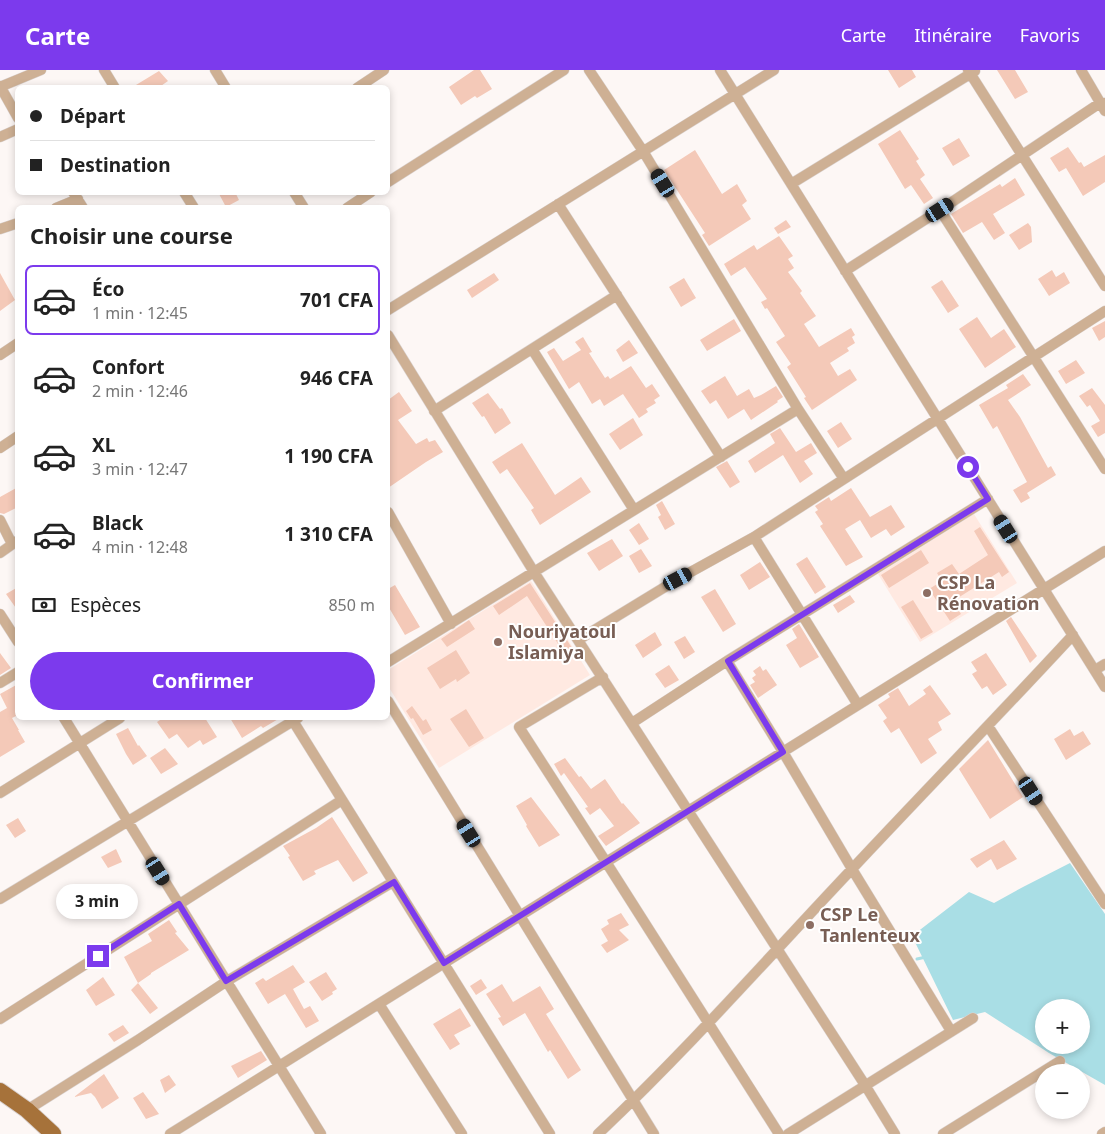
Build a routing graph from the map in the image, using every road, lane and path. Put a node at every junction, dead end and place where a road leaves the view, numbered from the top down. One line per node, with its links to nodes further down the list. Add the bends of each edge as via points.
1 (40, 70): 14 (street)
2 (104, 70): 11 (street)
3 (215, 70): 12 (street)
4 (384, 70): 13 (street)
5 (564, 70): 22 (street)
6 (589, 70): 20 (street)
7 (720, 70): 15 (street)
8 (774, 70): 15 (street)
9 (1080, 70): 16 (street)
10 (971, 71): 21 (street); 23 (street)
11 (113, 85)
12 (224, 85)
13 (362, 85)
14 (0, 87): 17 (street)
15 (735, 94): 20 (street); 23 (street)
16 (1104, 106): 21 (street)
17 (15, 113)
18 (15, 130): 19 (street)
19 (0, 138)
20 (643, 151): 26 (street); 42 (street)
21 (1022, 156): 29 (street); 33 (street)
22 (390, 181)
23 (791, 184): 32 (street)
24 (366, 195): 28 (street)
25 (78, 200): 27 (street)
26 (558, 204): 34 (street); 35 (street)
27 (64, 205)
28 (352, 205)
29 (940, 210): 32 (street); 41 (street)
30 (15, 224): 31 (street)
31 (0, 229)
32 (845, 271): 44 (street)
33 (1105, 286)
34 (617, 295): 39 (street); 47 (street)
35 (390, 309)
36 (1105, 311): 41 (street)
37 (390, 338): 43 (street)
38 (15, 345): 40 (street)
39 (532, 349): 43 (street); 51 (street)
40 (0, 354)
41 (1034, 357): 44 (street); 48 (street)
42 (798, 409): 47 (street); 49 (street)
43 (434, 410): 58 (street)
44 (938, 419): 49 (street); 50 (street)
45 (15, 438): 46 (street)
46 (0, 448)
47 (720, 457): 51 (street)
48 (1105, 469)
49 (844, 479): 54 (street)
50 (988, 499): 59 (street); 61 (street)
51 (634, 510): 58 (street)
52 (390, 516): 62 (street)
53 (0, 520): 55 (street)
54 (754, 538): 61 (street); 65 (street, via 678,579)
55 (15, 542): 57 (street)
56 (1105, 551): 59 (street)
57 (0, 553)
58 (534, 572): 62 (street); 65 (street)
59 (1044, 589): 63 (street); 75 (street)
60 (0, 614): 64 (street)
61 (802, 615): 67 (street); 75 (street)
62 (451, 624): 66 (street)
63 (1073, 635): 69 (street); 81 (street)
64 (15, 637)
65 (578, 640): 71 (street)
66 (390, 661)
67 (728, 661): 80 (street); 83 (street)
68 (1105, 664): 69 (street)
69 (1095, 670): 73 (street)
70 (15, 674): 72 (street)
71 (603, 677): 80 (street); 88 (street, via 519,727)
72 (0, 683)
73 (1105, 687)
74 (390, 704): 94 (street)
75 (858, 705): 83 (street)
76 (65, 720): 82 (street)
77 (117, 720): 82 (street)
78 (294, 720): 87 (street)
79 (297, 720): 85 (street)
80 (632, 723): 86 (street)
81 (988, 726): 89 (street); 93 (street)
82 (80, 743): 84 (street); 87 (street)
83 (783, 752): 86 (street); 89 (street)
84 (0, 793)
85 (342, 800): 90 (street); 92 (street)
86 (688, 811): 88 (street); 95 (street)
87 (128, 821): 91 (street); 92 (street)
88 (606, 862): 94 (street); 101 (street)
89 (852, 869): 95 (street); 102 (street)
90 (394, 882): 96 (street); 97 (street)
91 (0, 899)
92 (179, 904): 97 (street); 99 (street)
93 (1105, 904)
94 (520, 916): 96 (street); 107 (street)
95 (778, 949): 101 (street); 105 (street)
96 (444, 963): 98 (street); 113 (street)
97 (226, 981): 104 (street); 108 (street)
98 (379, 1004): 104 (street); 112 (street)
99 (0, 1018)
100 (973, 1018): 102 (street)
101 (709, 1023): 107 (street); 116 (street)
102 (951, 1031): 105 (street)
103 (1060, 1061): 119 (street)
104 (279, 1066): 110 (street); 111 (street)
105 (865, 1085): 117 (street); 118 (street)
106 (0, 1091): 108 (main road)
107 (634, 1101): 114 (street); 115 (street)
108 (27, 1110): 109 (main road)
109 (53, 1134)
110 (170, 1134)
111 (321, 1134)
112 (462, 1134)
113 (550, 1134)
114 (598, 1134)
115 (654, 1134)
116 (779, 1134)
117 (788, 1134)
118 (895, 1134)
119 (943, 1134)

